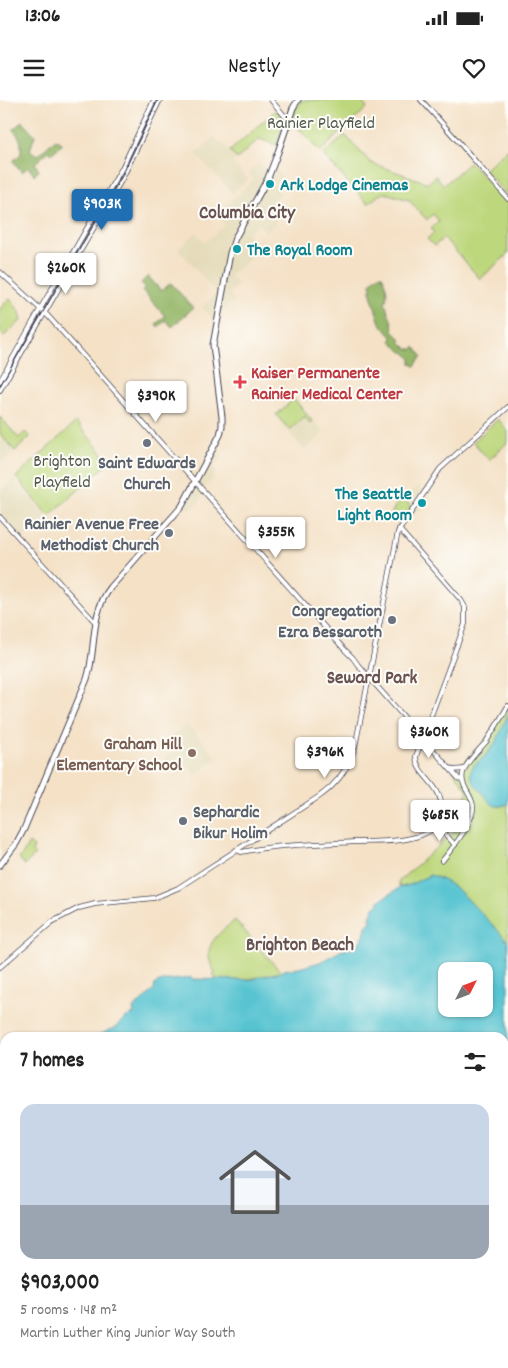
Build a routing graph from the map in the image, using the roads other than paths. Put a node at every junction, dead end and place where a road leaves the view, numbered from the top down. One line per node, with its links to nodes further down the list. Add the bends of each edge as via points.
1 (154, 100): 9 (street, via 121,171)
2 (160, 100): 10 (street, via 122,179)
3 (271, 100): 6 (street)
4 (298, 100): 6 (main road)
5 (421, 100): 7 (street)
6 (289, 121): 14 (main road, via 268,178 230,253 213,345 222,426)
7 (508, 199)
8 (0, 272): 9 (street)
9 (41, 308): 10 (street); 11 (street)
10 (45, 312): 12 (street); 14 (street)
11 (0, 381)
12 (0, 390)
13 (508, 407): 16 (street, via 442,467)
14 (195, 482): 17 (main road, via 179,510 108,591); 20 (street)
15 (0, 517): 18 (street)
16 (399, 529): 20 (street); 22 (street, via 465,607 465,624)
17 (98, 612): 18 (street); 19 (main road)
18 (87, 613): 19 (street)
19 (95, 622): 30 (main road, via 87,679 24,830)
20 (368, 677): 22 (street); 28 (street, via 354,751 339,778 320,796)
21 (508, 706): 24 (street)
22 (422, 738): 23 (street); 26 (street, via 416,761 439,796 441,812)
23 (448, 767): 24 (street); 25 (street)
24 (464, 769): 25 (street)
25 (462, 780): 27 (street, via 473,807 469,822)
26 (438, 825): 27 (street); 28 (street, via 422,835 403,840)
27 (455, 845): 29 (street)
28 (236, 850): 32 (street, via 163,895 86,905 65,914)
29 (442, 861)
30 (0, 865)
31 (0, 958): 32 (street)
32 (5, 963): 33 (street)
33 (0, 967)

